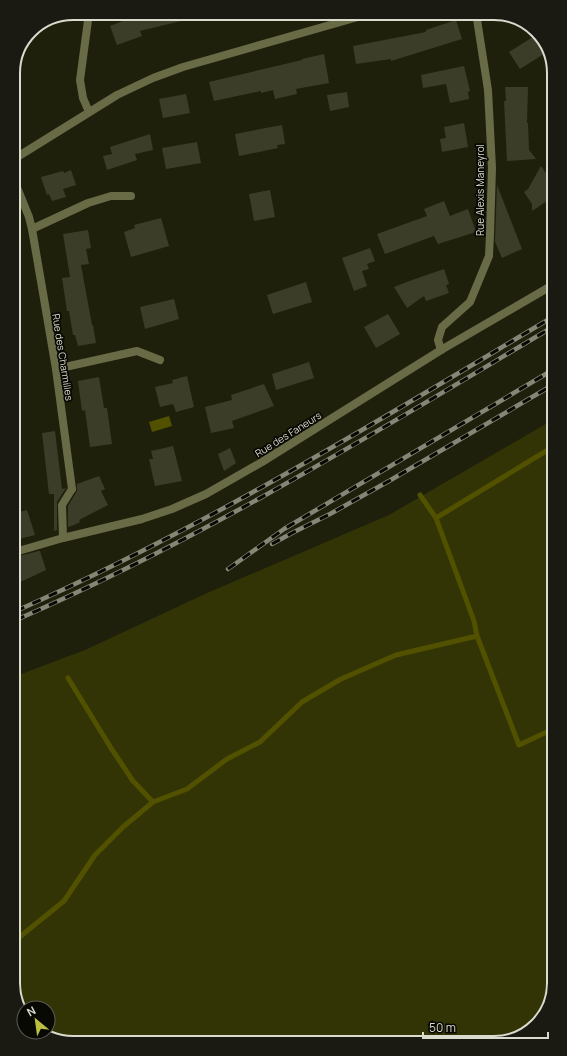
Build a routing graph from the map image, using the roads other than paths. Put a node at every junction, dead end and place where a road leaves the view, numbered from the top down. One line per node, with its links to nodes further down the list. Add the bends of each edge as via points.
1 (88, 20): 4 (street, via 80,80)
2 (348, 20): 4 (street, via 183,67 117,95)
3 (477, 20): 10 (street, Rue Alexis Maneyrol, via 488,90 491,144 489,256 470,302 442,327 438,340)
4 (89, 112): 5 (street)
5 (20, 156)
6 (20, 195): 8 (street, Rue des Charmilles)
7 (131, 196): 8 (street, via 111,196 88,203)
8 (32, 228): 12 (street, Rue des Charmilles)
9 (547, 288): 10 (street, Rue des Faneurs)
10 (442, 350): 13 (street, Rue des Faneurs, via 206,494 142,519)
11 (160, 360): 12 (street, via 137,351)
12 (56, 369): 13 (street, Rue des Charmilles, via 72,489 62,505)
13 (63, 538): 14 (street, Rue des Faneurs)
14 (20, 551)

